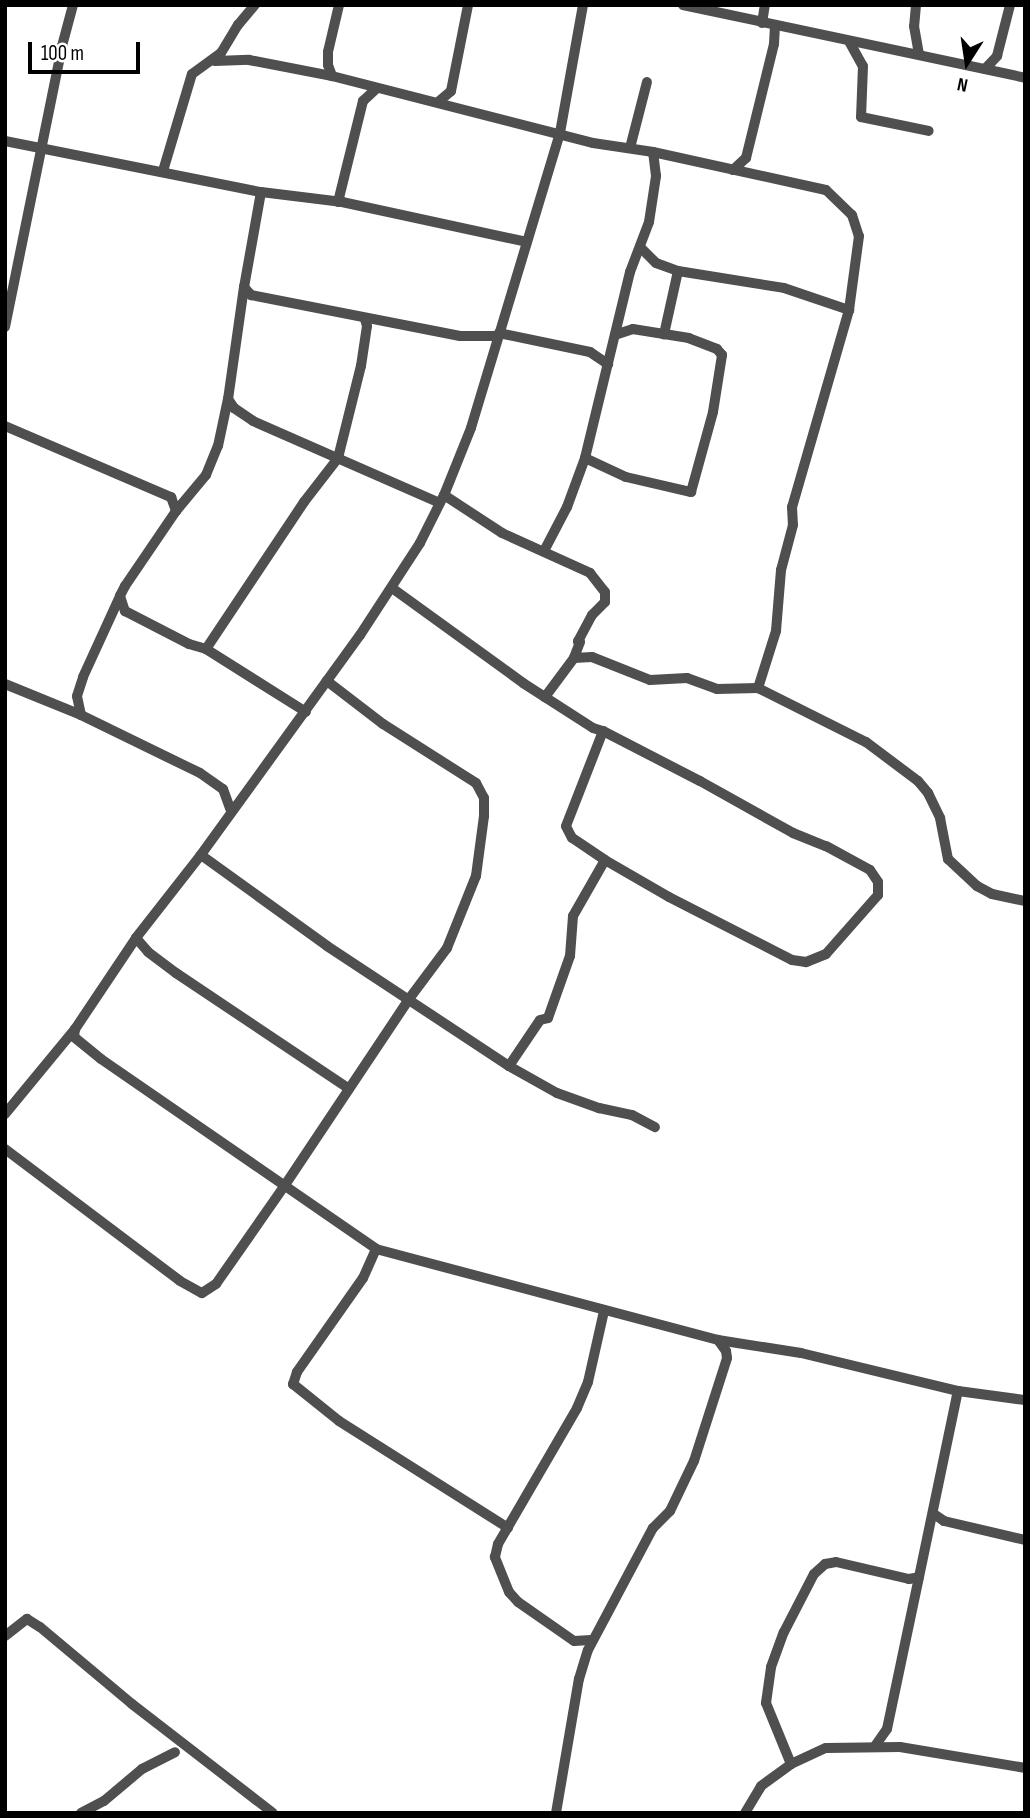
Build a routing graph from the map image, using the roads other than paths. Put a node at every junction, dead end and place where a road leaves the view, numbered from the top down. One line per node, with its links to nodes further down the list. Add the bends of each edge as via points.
1 (73, 5): 27 (street)
2 (255, 5): 14 (street)
3 (339, 5): 16 (street, via 328,52)
4 (468, 5): 20 (street)
5 (583, 5): 24 (street)
6 (683, 5): 10 (street)
7 (765, 5): 10 (street)
8 (916, 5): 13 (street)
9 (1010, 5): 15 (street, via 997,56)
10 (762, 23): 11 (street)
11 (775, 27): 12 (street); 29 (street, via 746,158)
12 (850, 43): 13 (street); 23 (street, via 863,66 861,117)
13 (919, 55): 15 (street)
14 (215, 61): 16 (street, via 249,60); 30 (street, via 192,74)
15 (985, 69): 17 (street)
16 (332, 76): 19 (street)
17 (1025, 78)
18 (647, 82): 26 (street)
19 (376, 89): 21 (street); 32 (street, via 363,101)
20 (451, 91): 21 (street); 22 (street)
21 (438, 102): 22 (street)
22 (460, 108): 24 (street)
23 (929, 131)
24 (561, 133): 26 (street); 33 (street)
25 (5, 141): 27 (street)
26 (630, 148): 28 (street)
27 (41, 149): 30 (street); 40 (street)
28 (653, 152): 29 (street); 34 (street, via 656,176)
29 (733, 170): 37 (street, via 826,190 852,215 859,236)
30 (163, 171): 31 (street)
31 (261, 192): 32 (street); 36 (street)
32 (338, 202): 33 (street)
33 (527, 242): 43 (street)
34 (641, 248): 35 (street, via 656,263); 38 (street)
35 (678, 271): 37 (street, via 784,288); 42 (street)
36 (244, 287): 39 (street, via 263,299); 48 (street)
37 (849, 310): 63 (street, via 793,507 776,631)
38 (620, 316): 41 (street); 44 (street)
39 (369, 322): 43 (street, via 469,338); 50 (street)
40 (5, 327)
41 (633, 329): 42 (street); 44 (street)
42 (664, 334): 51 (street, via 689,338 718,349 722,355 694,489 685,492 626,477)
43 (498, 335): 46 (street); 54 (street, via 471,428)
44 (615, 335): 45 (street)
45 (612, 349): 46 (street); 47 (street)
46 (598, 354): 47 (street)
47 (608, 364): 51 (street)
48 (228, 399): 50 (street, via 239,414); 53 (street, via 218,446 206,475)
49 (5, 426): 52 (street)
50 (338, 458): 54 (street); 59 (street)
51 (585, 458): 56 (street, via 567,508)
52 (171, 497): 53 (street); 55 (street)
53 (189, 498): 55 (street)
54 (442, 499): 56 (street); 57 (street)
55 (176, 512): 58 (street, via 137,565 121,596)
56 (544, 551): 60 (street, via 590,573 605,592)
57 (391, 588): 61 (street); 65 (street)
58 (119, 612): 59 (street); 64 (street)
59 (205, 649): 67 (street)
60 (573, 658): 63 (street, via 592,657 650,680 687,678 717,689); 65 (street)
61 (327, 681): 67 (street); 77 (street, via 383,724 476,783 484,798 481,858 474,882 446,948)
62 (5, 684): 66 (street)
63 (758, 688): 75 (street, via 866,741 918,781 940,818 948,859 992,894)
64 (77, 696): 66 (street); 68 (street)
65 (545, 697): 69 (street)
66 (63, 707): 68 (street)
67 (306, 712): 71 (street)
68 (81, 715): 70 (street, via 201,773)
69 (603, 731): 74 (street, via 566,826 572,838); 74 (street, via 870,870 880,887 870,908 850,930 826,954 806,962 783,957)
70 (223, 789): 71 (street); 72 (street)
71 (246, 791): 72 (street)
72 (231, 811): 73 (street)
73 (201, 855): 76 (street); 77 (street)
74 (605, 860): 79 (street, via 573,916 570,956 548,1018 540,1020)
75 (1025, 901)
76 (136, 938): 78 (street); 80 (street, via 176,973)
77 (409, 999): 79 (street); 80 (street)
78 (75, 1029): 81 (street); 84 (street, via 74,1037 101,1059)
79 (509, 1066): 82 (street, via 557,1093 632,1115)
80 (349, 1088): 84 (street)
81 (5, 1114)
82 (655, 1127)
83 (5, 1149): 84 (street, via 202,1293 216,1284)
84 (285, 1185): 85 (street)
85 (376, 1249): 86 (street); 91 (street, via 363,1278 293,1384 339,1421)
86 (604, 1311): 87 (street); 91 (street, via 588,1382 577,1408)
87 (718, 1340): 88 (street, via 801,1353); 95 (street, via 727,1358 694,1461 670,1511 653,1528)
88 (958, 1391): 89 (street); 90 (street)
89 (1025, 1400)
90 (934, 1514): 92 (street, via 944,1521); 93 (street)
91 (508, 1528): 95 (street, via 495,1557 509,1592 574,1641)
92 (1025, 1540)
93 (919, 1577): 96 (street, via 887,1729); 98 (street, via 909,1579 836,1562 825,1564 814,1574 776,1648 766,1703)
94 (5, 1636): 101 (street, via 27,1619 40,1627)
95 (591, 1640): 102 (street, via 579,1679)
96 (875, 1746): 98 (street, via 826,1748); 99 (street)
97 (176, 1752): 100 (street, via 142,1769 104,1801)
98 (791, 1764): 103 (street, via 761,1786)
99 (1025, 1768)
100 (81, 1813)
101 (273, 1813)
102 (556, 1813)
103 (745, 1813)

